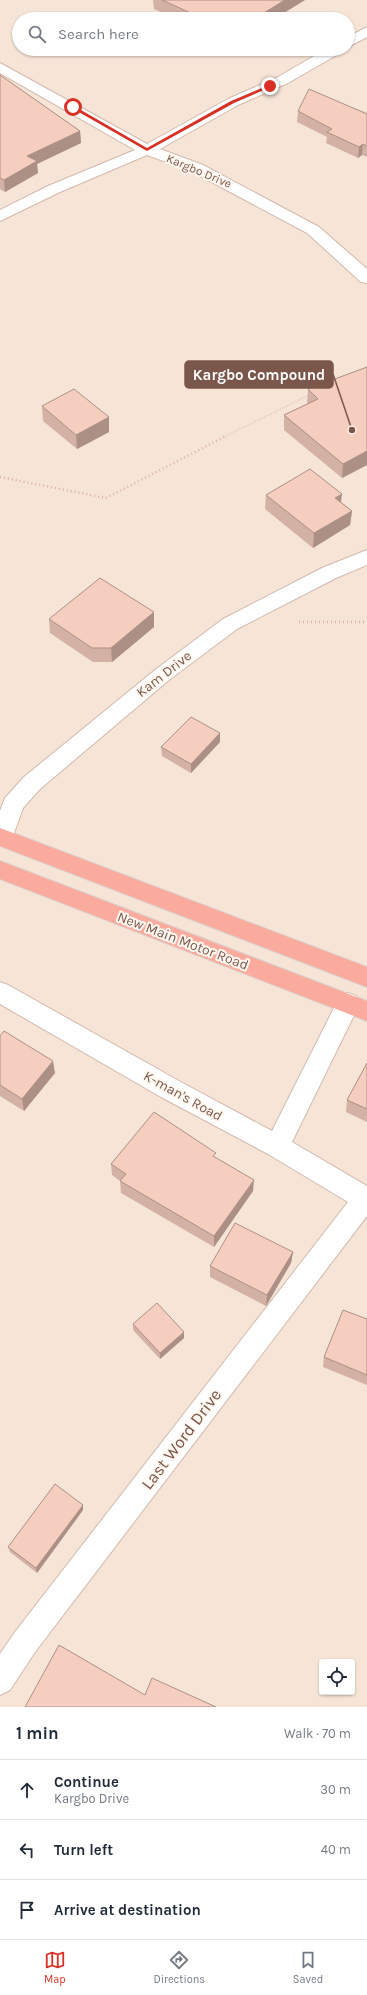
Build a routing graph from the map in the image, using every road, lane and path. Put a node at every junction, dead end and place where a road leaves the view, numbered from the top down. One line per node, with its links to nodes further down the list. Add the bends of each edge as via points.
1 (367, 31): 2 (street)
2 (355, 39)
3 (325, 56): 7 (street, via 283,80 232,102)
4 (0, 67): 7 (street, Kargbo Drive)
5 (350, 107): 6 (path)
6 (367, 113)
7 (147, 150): 8 (street, via 54,189); 9 (street, Kargbo Drive, via 197,168 313,230)
8 (0, 216)
9 (367, 278)
10 (315, 393): 11 (path, via 183,457 106,498)
11 (0, 477)
12 (367, 556): 13 (street, Kam Drive, via 230,624 162,674 32,782 13,804)
13 (1, 838): 15 (highway)
14 (0, 870): 17 (highway, New Main Motor Road)
15 (367, 977)
16 (0, 992): 18 (street, K-man's Road, via 170,1089)
17 (357, 1007): 18 (street)
18 (277, 1146): 19 (street, K-man's Road)
19 (366, 1199): 20 (street, Last Word Drive, via 25,1642)
20 (0, 1680)

